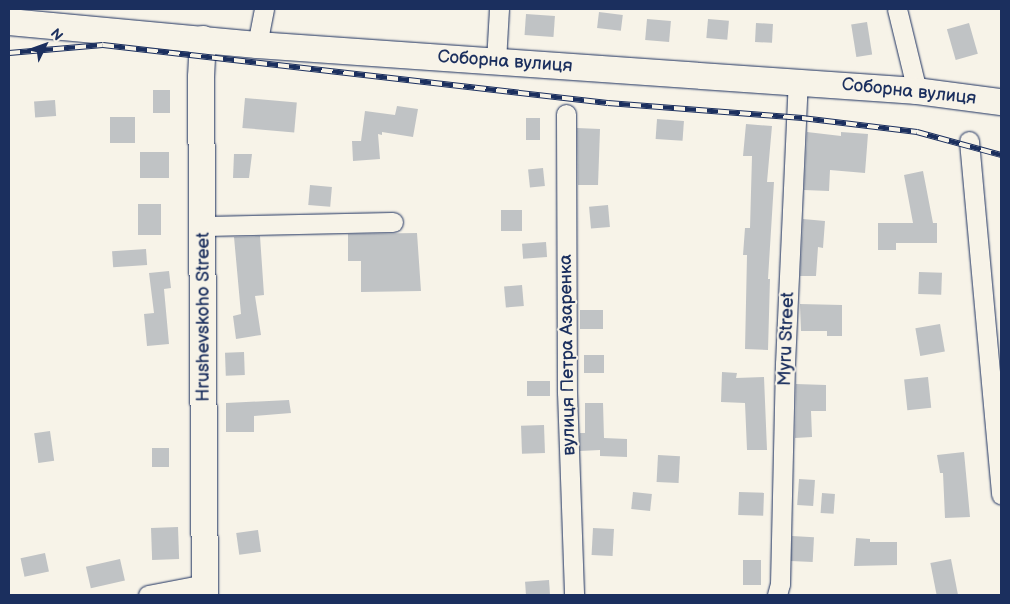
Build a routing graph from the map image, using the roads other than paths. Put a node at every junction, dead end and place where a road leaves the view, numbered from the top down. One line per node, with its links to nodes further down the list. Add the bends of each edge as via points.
1 (264, 9): 6 (street)
2 (499, 9): 7 (street)
3 (896, 9): 9 (street)
4 (9, 22): 5 (street, Соборна вулиця)
5 (203, 39): 6 (street, Соборна вулиця); 14 (street, Hrushevskoho Street)
6 (257, 45): 7 (street, Соборна вулиця)
7 (496, 61): 8 (street, Соборна вулиця)
8 (798, 82): 9 (street, Соборна вулиця); 19 (street, Myru Street, via 785,364 780,584)
9 (917, 91): 10 (street, Соборна вулиця)
10 (1001, 102)
11 (566, 114): 18 (street, вулиця Петра Азаренка, via 567,392)
12 (969, 141): 15 (street)
13 (393, 222): 14 (street)
14 (204, 226): 16 (street, Hrushevskoho Street)
15 (1001, 495)
16 (205, 590): 17 (street)
17 (148, 595)
18 (574, 595)
19 (777, 595)

